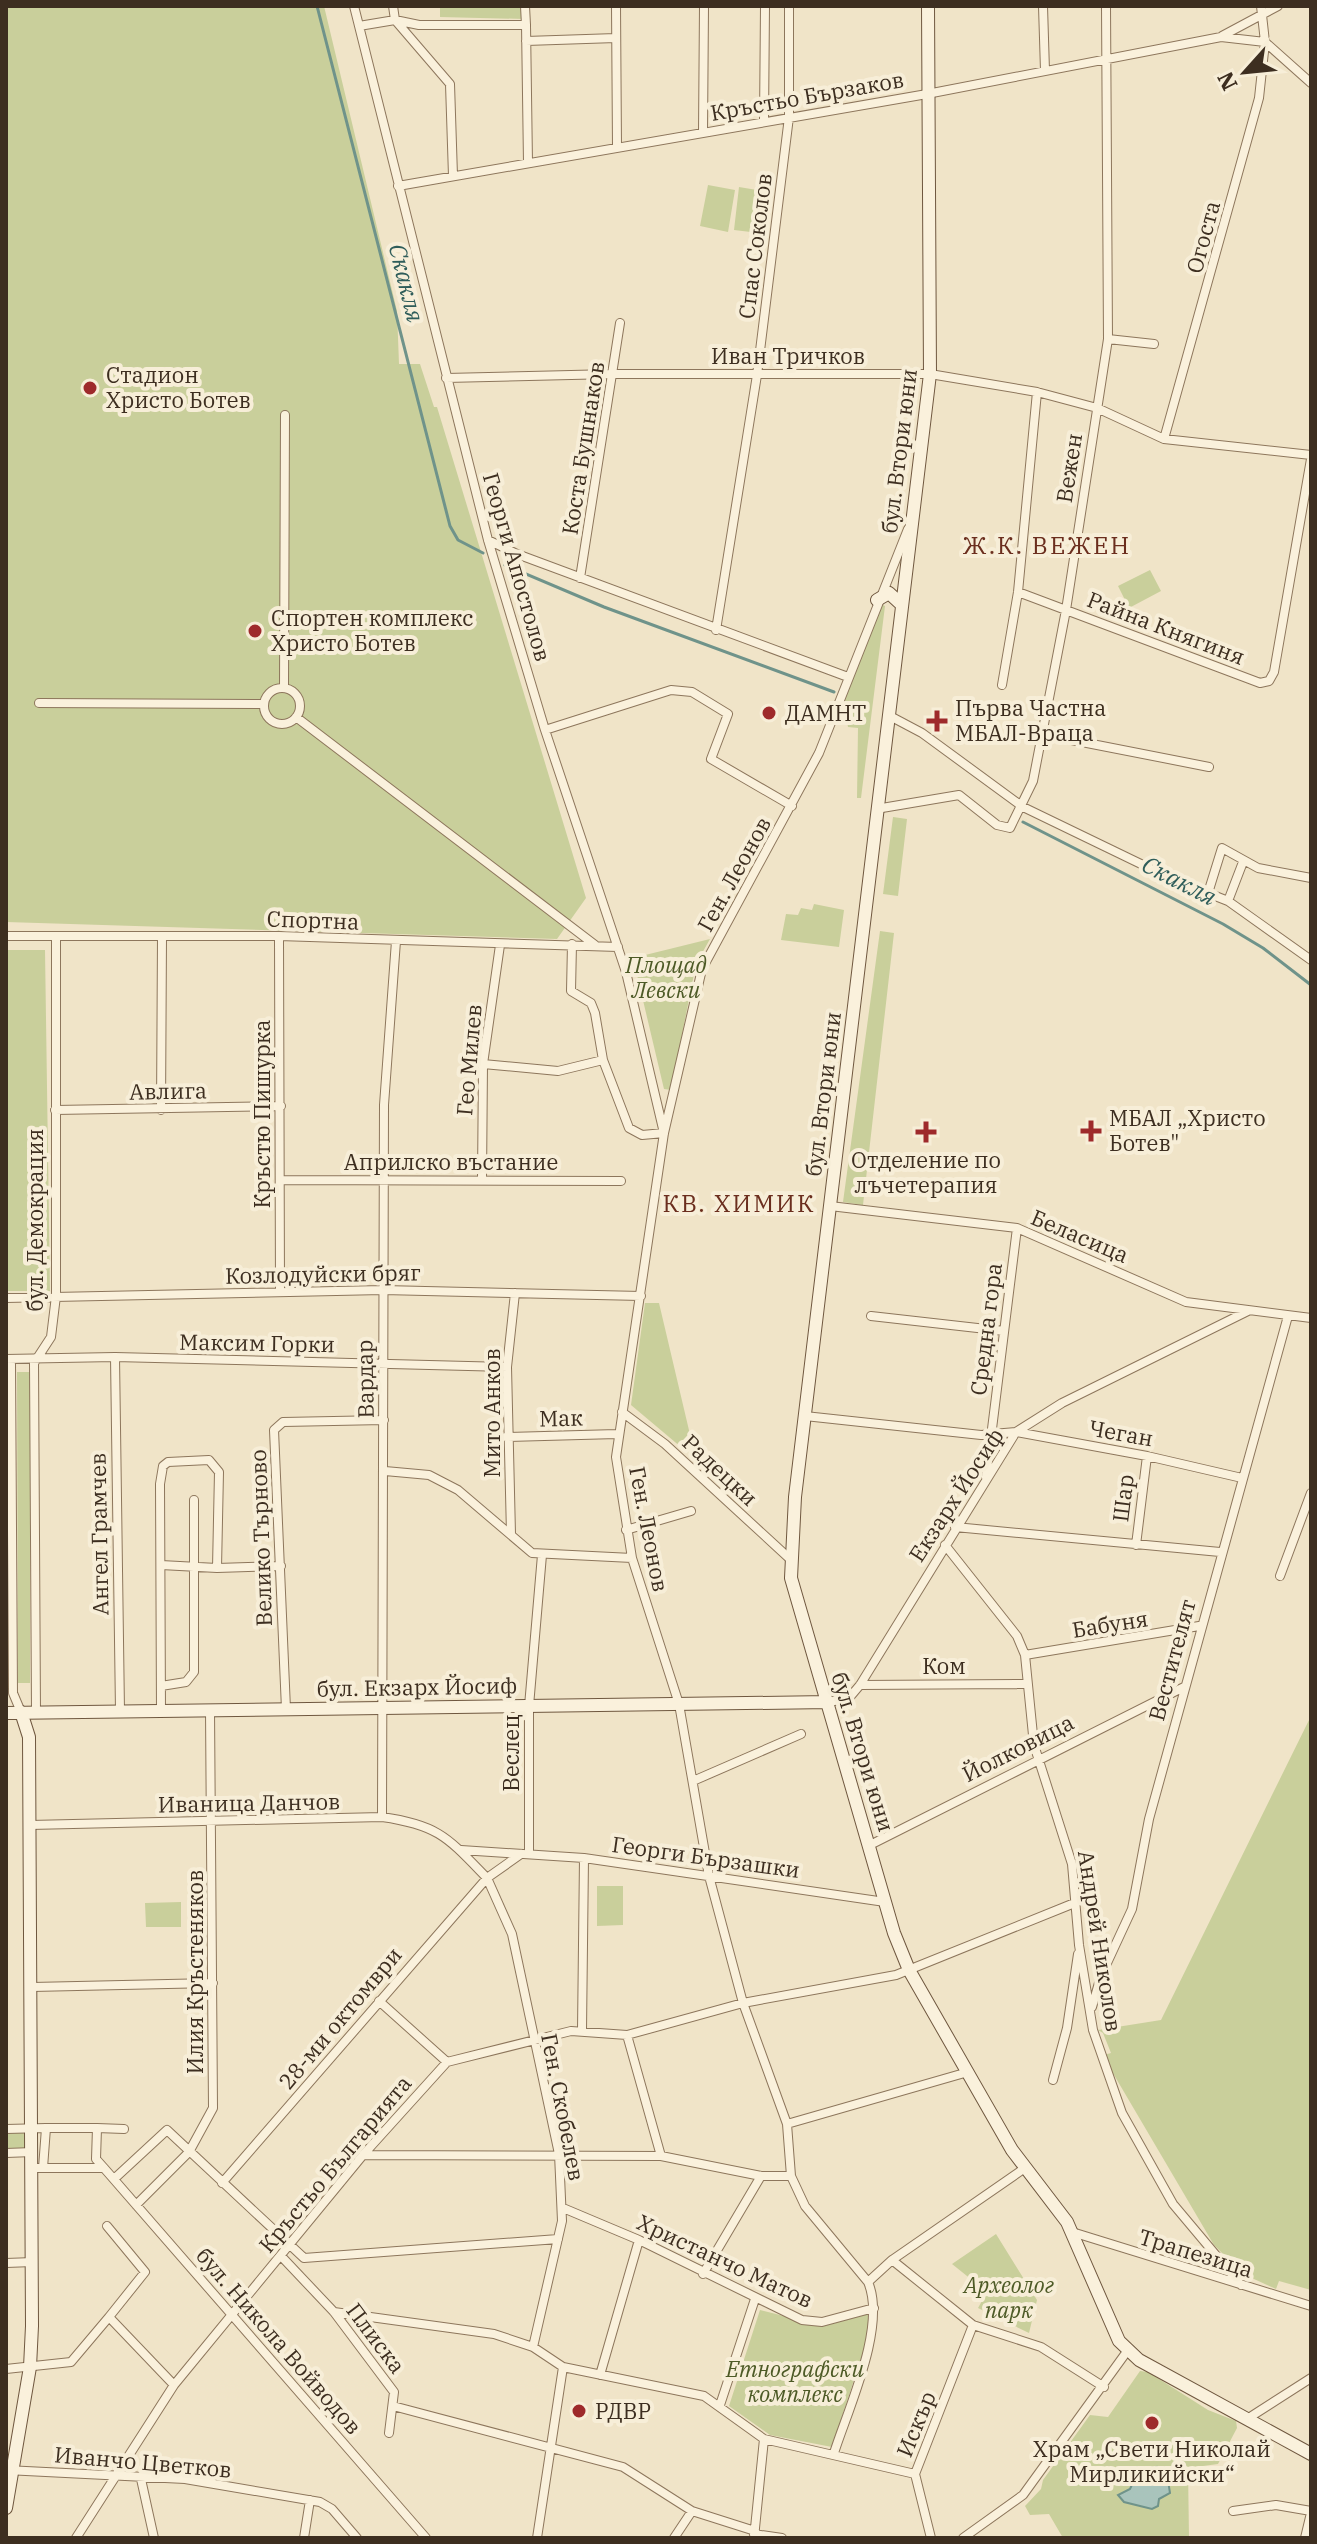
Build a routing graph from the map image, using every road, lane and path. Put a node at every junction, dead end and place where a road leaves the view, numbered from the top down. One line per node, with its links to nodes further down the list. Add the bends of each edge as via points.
1 (354, 6): 15 (street, Георги Апостолов)
2 (393, 6): 13 (street)
3 (525, 6): 14 (street)
4 (616, 6): 17 (street)
5 (704, 6): 26 (street)
6 (765, 6): 25 (street)
7 (789, 6): 24 (street, Спас Соколов)
8 (928, 6): 23 (street, бул. Втори юни)
9 (1043, 6): 21 (street)
10 (1106, 6): 20 (street, Вежен)
11 (1278, 6): 12 (street, Кръстьо Бързаков)
12 (1262, 10): 16 (street, Кръстьо Бързаков); 19 (street, Огоста)
13 (395, 20): 14 (street, via 419,25); 15 (street); 29 (street, via 450,84)
14 (526, 25): 18 (street)
15 (359, 26): 30 (street, Георги Апостолов)
16 (1221, 37): 19 (street, Кръстьо Бързаков); 20 (street, Кръстьо Бързаков)
17 (616, 38): 18 (street); 27 (street)
18 (526, 41): 28 (street)
19 (1265, 42): 22 (street); 41 (street, Огоста, via 1259,98)
20 (1106, 59): 21 (street, Кръстьо Бързаков); 32 (street, Вежен)
21 (1045, 71): 23 (street, Кръстьо Бързаков)
22 (1311, 83)
23 (927, 94): 24 (street, Кръстьо Бързаков); 35 (street, бул. Втори юни)
24 (789, 117): 25 (street, Кръстьо Бързаков); 36 (street, Спас Соколов)
25 (764, 120): 26 (street, Кръстьо Бързаков)
26 (703, 132): 27 (street, Кръстьо Бързаков)
27 (617, 147): 28 (street, Кръстьо Бързаков)
28 (528, 163): 29 (street, Кръстьо Бързаков)
29 (453, 176): 30 (street, Кръстьо Бързаков)
30 (398, 186): 37 (street, Георги Апостолов)
31 (620, 323): 34 (street, Коста Бушнаков)
32 (1108, 339): 33 (street); 39 (street, Вежен)
33 (1154, 344)
34 (613, 374): 36 (street, Иван Тричков); 37 (street, Иван Тричков); 45 (street, Коста Бушнаков)
35 (930, 374): 36 (street, Иван Тричков); 38 (street, Иван Тричков); 43 (street, бул. Втори юни)
36 (757, 375): 50 (street, Спас Соколов)
37 (446, 378): 44 (street, Георги Апостолов)
38 (1037, 392): 39 (street, Иван Тричков); 46 (street)
39 (1097, 408): 41 (street, Иван Тричков); 49 (street, Вежен)
40 (285, 415): 53 (street)
41 (1164, 439): 42 (street, Иван Тричков)
42 (1311, 457): 49 (street, Райна Княгиня, via 1269,681 1260,683)
43 (913, 518): 47 (street, Ген. Леонов); 48 (street, бул. Втори юни)
44 (488, 540): 45 (street); 58 (street, Георги Апостолов)
45 (580, 578): 50 (street)
46 (1018, 592): 49 (street, Райна Княгиня); 52 (street)
47 (877, 600): 48 (street, via 889,593); 51 (street, Ген. Леонов)
48 (901, 604): 56 (street, бул. Втори юни)
49 (1066, 610): 59 (street, Вежен)
50 (716, 630): 51 (street)
51 (848, 677): 61 (street, Ген. Леонов)
52 (1002, 685)
53 (284, 688): 55 (street, via 269,694); 57 (street, via 300,702)
54 (39, 703): 55 (street)
55 (264, 704): 57 (street, via 274,722 286,724)
56 (887, 715): 62 (street, via 922,733); 63 (street, бул. Втори юни)
57 (296, 717): 75 (street)
58 (545, 730): 61 (street, via 671,690 692,692 728,714 711,759); 76 (street, Георги Апостолов)
59 (1041, 734): 60 (street); 62 (street, Вежен)
60 (1209, 767)
61 (792, 806): 83 (street, Ген. Леонов, via 702,969)
62 (1023, 807): 63 (street, via 1010,828 997,825 959,795); 66 (street)
63 (876, 809): 88 (street, бул. Втори юни)
64 (1243, 862): 65 (street); 66 (street, via 1222,848); 67 (street)
65 (1311, 878)
66 (1208, 893): 67 (street)
67 (1228, 901): 77 (street)
68 (6, 936): 70 (street, Спортна)
69 (279, 936): 71 (street, Спортна); 72 (street, Спортна); 80 (street, Кръстю Пишурка)
70 (56, 937): 71 (street, Спортна); 81 (street, бул. Демокрация)
71 (162, 937): 82 (street)
72 (396, 941): 74 (street, Спортна); 86 (street, Вардар)
73 (572, 944): 74 (street, Спортна); 75 (street, Спортна); 78 (street, via 571,991 591,1003)
74 (500, 945): 79 (street, Гео Милев)
75 (595, 946): 76 (street, Спортна)
76 (618, 947): 83 (street, Георги Апостолов)
77 (1311, 960)
78 (603, 1060): 79 (street, via 558,1071); 83 (street, via 629,1128 642,1135)
79 (483, 1064): 84 (street, Гео Милев)
80 (281, 1106): 82 (street, Авлига); 85 (street, Кръстю Пишурка)
81 (55, 1110): 82 (street, Авлига); 93 (street, бул. Демокрация)
82 (161, 1110)
83 (664, 1133): 94 (street, Ген. Леонов)
84 (482, 1179): 86 (street, Априлско въстание); 87 (street, Априлско въстание)
85 (280, 1180): 86 (street, Априлско въстание); 91 (street, Кръстю Пишурка)
86 (383, 1181): 90 (street, Вардар)
87 (621, 1181)
88 (830, 1206): 89 (street, Беласица); 107 (street, бул. Втори юни)
89 (1017, 1228): 96 (street, Беласица, via 1186,1302); 100 (street, Средна гора)
90 (383, 1290): 91 (street, Козлодуйски бряг); 92 (street, Козлодуйски бряг); 104 (street, Вардар)
91 (280, 1292): 93 (street, Козлодуйски бряг)
92 (515, 1293): 94 (street, Козлодуйски бряг); 105 (street, Мито Анков)
93 (56, 1296): 95 (street, Козлодуйски бряг); 102 (street, бул. Демокрация, via 51,1337)
94 (641, 1296): 106 (street, Ген. Леонов)
95 (6, 1298)
96 (1248, 1311): 98 (street, Беласица); 110 (street, Екзарх Йосиф, via 1062,1403)
97 (871, 1316): 100 (street)
98 (1288, 1316): 99 (street, Беласица); 116 (street, Вестителят)
99 (1311, 1318)
100 (1004, 1331): 109 (street, Средна гора)
101 (115, 1357): 102 (street, Максим Горки); 104 (street, Максим Горки); 148 (street, Ангел Грамчев)
102 (39, 1358): 103 (street, Максим Горки); 150 (street, бул. Демокрация, via 34,1363)
103 (6, 1360): 114 (street, бул. Демокрация, via 11,1364)
104 (383, 1364): 105 (street, Максим Горки); 108 (street, Вардар)
105 (507, 1367): 112 (street, Мито Анков)
106 (622, 1412): 111 (street, Ген. Леонов); 129 (street, Радецки, via 665,1444)
107 (805, 1416): 109 (street, Чеган); 129 (street, бул. Втори юни)
108 (384, 1420): 115 (street, Вардар); 131 (street, Велико Търново, via 277,1425)
109 (992, 1432): 110 (street, Чеган); 117 (street, Средна гора)
110 (1016, 1432): 113 (street, Чеган); 117 (street, Екзарх Йосиф)
111 (617, 1434): 112 (street, Мак); 122 (street, Ген. Леонов)
112 (506, 1437): 123 (street, Мито Анков)
113 (1147, 1456): 116 (street, Чеган); 125 (street, Шар)
114 (9, 1462): 149 (street, бул. Демокрация, via 13,1688)
115 (385, 1471): 123 (street, via 429,1475 458,1490); 144 (street, Вардар)
116 (1242, 1478): 126 (street, Вестителят)
117 (985, 1481): 121 (street, Екзарх Йосиф)
118 (1311, 1493): 134 (street)
119 (194, 1500): 132 (street)
120 (691, 1511): 122 (street)
121 (955, 1527): 124 (street, Екзарх Йосиф); 125 (street)
122 (626, 1530): 128 (street, Ген. Леонов)
123 (511, 1534): 127 (street)
124 (945, 1545): 136 (street, Андрей Николов, via 1017,1636); 138 (street, Екзарх Йосиф)
125 (1136, 1545): 126 (street)
126 (1220, 1552): 135 (street, Вестителят)
127 (542, 1555): 128 (street); 143 (street, Веслец)
128 (632, 1558): 142 (street, Ген. Леонов)
129 (790, 1559): 141 (street, бул. Втори юни)
130 (161, 1565): 132 (street); 133 (street, via 163,1466 209,1460 219,1472); 139 (street)
131 (281, 1566): 133 (street); 145 (street, Велико Търново)
132 (192, 1568): 133 (street); 139 (street, via 194,1672 186,1682)
133 (217, 1568)
134 (1280, 1576)
135 (1199, 1626): 136 (street, Бабуня); 140 (street, Вестителят)
136 (1025, 1655): 137 (street, Андрей Николов)
137 (1027, 1684): 138 (street, Ком); 154 (street, Андрей Николов)
138 (860, 1685): 141 (street, Екзарх Йосиф, via 849,1698)
139 (161, 1686): 146 (street)
140 (1184, 1687): 154 (street, Йолковица); 173 (street, Вестителят, via 1132,1909)
141 (829, 1702): 142 (street, бул. Екзарх Йосиф); 159 (street, бул. Втори юни)
142 (679, 1704): 143 (street, бул. Екзарх Йосиф); 155 (street, Ген. Леонов)
143 (529, 1706): 144 (street, бул. Екзарх Йосиф); 161 (street, Веслец)
144 (384, 1707): 145 (street, бул. Екзарх Йосиф); 156 (street, Вардар)
145 (286, 1709): 147 (street, бул. Екзарх Йосиф)
146 (161, 1710): 147 (street, бул. Екзарх Йосиф); 148 (street, бул. Екзарх Йосиф)
147 (210, 1710): 157 (street, Илия Кръстеняков)
148 (120, 1711): 150 (street, бул. Екзарх Йосиф)
149 (21, 1712): 150 (street, бул. Екзарх Йосиф); 151 (street, бул. Екзарх Йосиф); 153 (street, бул. Демокрация)
150 (36, 1712): 153 (street, бул. Демокрация)
151 (6, 1713)
152 (801, 1734): 155 (street)
153 (29, 1737): 158 (street, бул. Демокрация)
154 (1038, 1758): 159 (street, Йолковица); 166 (street, Андрей Николов, via 1072,1864)
155 (693, 1781): 163 (street, Ген. Леонов)
156 (382, 1817): 157 (street, Иваница Данчов); 160 (street, Иваница Данчов, via 440,1832)
157 (213, 1823): 158 (street, Иваница Данчов); 169 (street, Илия Кръстеняков)
158 (30, 1825): 170 (street, бул. Демокрация)
159 (870, 1845): 165 (street, бул. Втори юни)
160 (460, 1850): 161 (street, Георги Бързашки); 164 (street, Ген. Скобелев)
161 (525, 1854): 162 (street, Георги Бързашки); 164 (street, 28-ми октомври)
162 (584, 1858): 163 (street, Георги Бързашки); 174 (street)
163 (709, 1876): 165 (street, Георги Бързашки); 172 (street, Ген. Леонов)
164 (487, 1878): 171 (street, 28-ми октомври); 176 (street, Ген. Скобелев, via 512,1934)
165 (885, 1902): 168 (street, бул. Втори юни)
166 (1077, 1902): 167 (street, Андрей Николов); 168 (street)
167 (1079, 1945): 173 (street, Андрей Николов); 179 (street)
168 (909, 1970): 172 (street); 178 (street, бул. Втори юни)
169 (213, 1983): 170 (street); 187 (street, Илия Кръстеняков, via 213,2108)
170 (32, 1987): 184 (street, бул. Демокрация)
171 (379, 2001): 177 (street); 198 (street, 28-ми октомври)
172 (743, 2003): 175 (street); 180 (street, Ген. Леонов)
173 (1090, 2012): 213 (street, Андрей Николов, via 1122,2113 1150,2166 1195,2235)
174 (582, 2030): 175 (street); 176 (street)
175 (627, 2035): 191 (street)
176 (532, 2040): 177 (street); 189 (street, Ген. Скобелев)
177 (447, 2062): 190 (street, Кръстьо Българията)
178 (968, 2072): 180 (street); 194 (street, бул. Втори юни)
179 (1053, 2080)
180 (787, 2124): 196 (street, Ген. Леонов)
181 (46, 2128): 182 (street); 184 (street); 192 (street)
182 (97, 2128): 185 (street); 193 (street, via 96,2159)
183 (6, 2129): 184 (street)
184 (33, 2129): 186 (street, бул. Демокрация)
185 (124, 2129)
186 (33, 2152): 188 (street); 192 (street, бул. Демокрация)
187 (189, 2152): 197 (street, via 167,2130); 198 (street); 199 (street, Илия Кръстеняков)
188 (6, 2153)
189 (559, 2154): 190 (street); 191 (street); 200 (street, Ген. Скобелев)
190 (363, 2155): 205 (street, Кръстьо Българията)
191 (661, 2156): 195 (street)
192 (38, 2168): 193 (street); 209 (street, бул. Демокрация)
193 (104, 2168): 197 (street, бул. Никола Войводов)
194 (1025, 2168): 202 (street, бул. Втори юни); 208 (street)
195 (761, 2176): 196 (street); 211 (street)
196 (791, 2176): 212 (street, Ген. Леонов, via 805,2206)
197 (114, 2179): 199 (street, бул. Никола Войводов)
198 (222, 2183): 205 (street)
199 (136, 2205): 218 (street, бул. Никола Войводов)
200 (563, 2208): 203 (street, Ген. Скобелев); 204 (street, Христанчо Матов)
201 (107, 2226): 219 (street, via 145,2272)
202 (1072, 2232): 213 (street, Трапезица); 222 (street, бул. Втори юни, via 1107,2320)
203 (558, 2239): 207 (street); 221 (street, Ген. Скобелев)
204 (639, 2240): 211 (street, Христанчо Матов); 226 (street)
205 (290, 2245): 206 (street, Кръстьо Българията); 207 (street)
206 (281, 2256): 207 (street); 217 (street, Плиска); 218 (street, Кръстьо Българията)
207 (304, 2258)
208 (892, 2260): 212 (street); 220 (street)
209 (33, 2262): 210 (street); 223 (street, бул. Демокрация)
210 (6, 2263)
211 (703, 2274): 214 (street, Христанчо Матов)
212 (868, 2282): 216 (street, Ген. Леонов)
213 (1241, 2285): 215 (street, Трапезица)
214 (755, 2299): 216 (street, Христанчо Матов, via 802,2320 822,2322); 230 (street)
215 (1311, 2306)
216 (874, 2308): 236 (street, Ген. Леонов)
217 (334, 2312): 221 (street, via 494,2334); 231 (street, Плиска, via 394,2392)
218 (231, 2315): 228 (street, Кръстьо Българията); 253 (street, бул. Никола Войводов)
219 (109, 2317): 223 (street, via 71,2362); 228 (street)
220 (973, 2325): 229 (street, via 1041,2347); 239 (street, Искър)
221 (533, 2347): 224 (street)
222 (1128, 2350): 229 (street); 232 (street)
223 (30, 2367): 225 (street); 238 (street, бул. Демокрация)
224 (563, 2367): 226 (street); 235 (street)
225 (6, 2369)
226 (600, 2375): 230 (street, via 704,2396)
227 (1311, 2378): 232 (street)
228 (174, 2385): 240 (street, Кръстьо Българията)
229 (1104, 2387): 257 (street, via 1023,2495)
230 (720, 2405): 234 (street)
231 (393, 2406): 233 (street, Плиска); 235 (street)
232 (1247, 2419): 237 (street)
233 (389, 2433)
234 (764, 2439): 236 (street); 247 (street)
235 (551, 2448): 244 (street, via 623,2467); 254 (street)
236 (834, 2453): 239 (street)
237 (1311, 2454)
238 (10, 2469): 240 (street, Иванчо Цветков); 243 (street, бул. Демокрация)
239 (915, 2474): 256 (street, Искър)
240 (115, 2475): 241 (street, Иванчо Цветков); 249 (street, Кръстьо Българията)
241 (141, 2479): 242 (street, Иванчо Цветков, via 185,2479); 250 (street)
242 (310, 2500): 251 (street); 252 (street, Иванчо Цветков, via 327,2505)
243 (6, 2508)
244 (692, 2511): 247 (street); 255 (street)
245 (1233, 2511): 246 (street, via 1276,2505)
246 (1311, 2512): 258 (street)
247 (754, 2534): 248 (street)
248 (777, 2537)
249 (76, 2538)
250 (154, 2538)
251 (304, 2538)
252 (357, 2538)
253 (426, 2538)
254 (537, 2538)
255 (674, 2538)
256 (931, 2538)
257 (963, 2538)
258 (1305, 2538)

